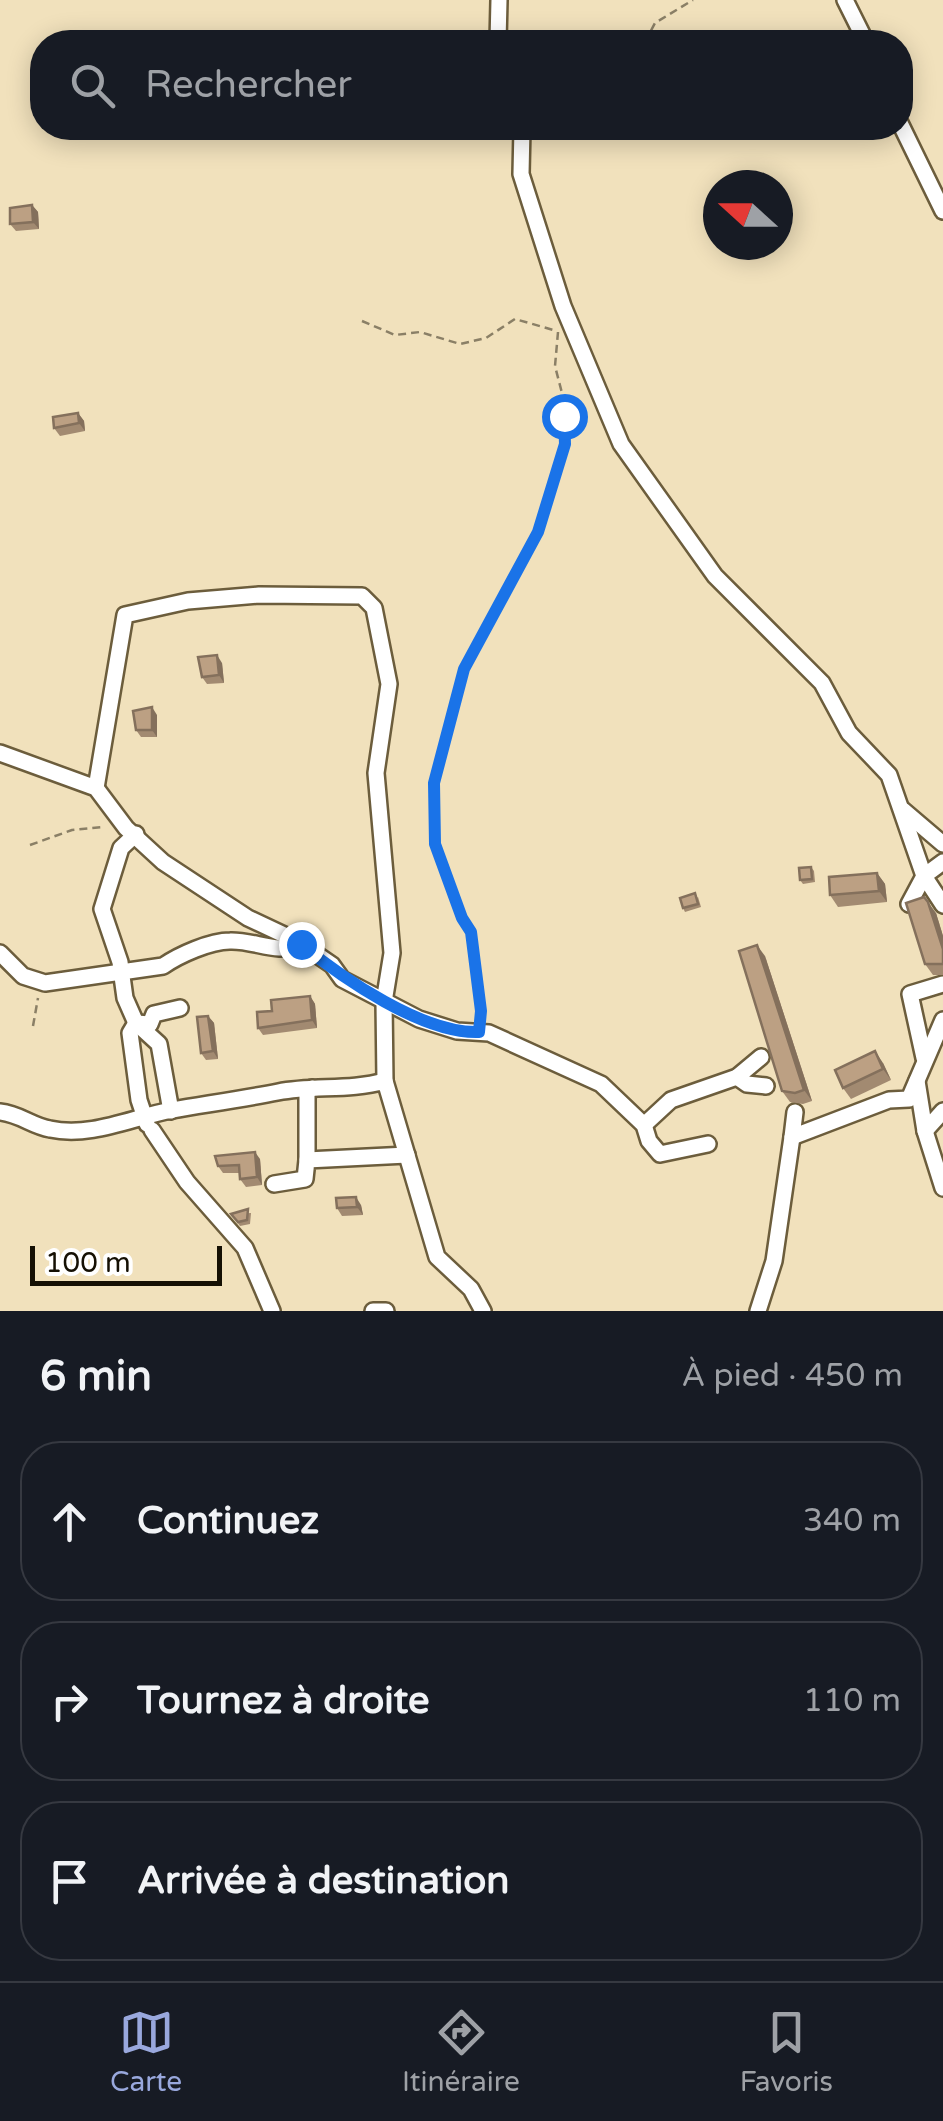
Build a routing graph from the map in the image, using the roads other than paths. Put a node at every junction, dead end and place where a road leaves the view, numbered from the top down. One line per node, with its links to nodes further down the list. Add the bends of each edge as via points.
1 (499, 0): 3 (street)
2 (845, 0): 4 (street)
3 (498, 30)
4 (860, 30)
5 (522, 140): 11 (street, via 521,174 564,306 628,455 728,592 822,683 849,733 889,775)
6 (910, 140): 7 (street)
7 (939, 189): 8 (street)
8 (943, 211)
9 (0, 752): 10 (street)
10 (96, 788): 12 (street); 24 (street, via 125,615 259,595 362,596 374,608 389,684 376,773 392,954)
11 (903, 810): 13 (street); 15 (street)
12 (131, 831): 18 (street, via 163,862); 22 (street, via 102,909)
13 (943, 844)
14 (943, 862): 15 (street)
15 (924, 876): 16 (street); 17 (street)
16 (910, 904)
17 (943, 905)
18 (301, 944): 22 (street, via 288,950 228,940); 24 (street)
19 (0, 954): 20 (street)
20 (18, 972): 21 (street); 22 (street, via 45,982)
21 (0, 973)
22 (123, 982): 27 (street)
23 (943, 984): 29 (street, via 910,994)
24 (384, 1002): 31 (street); 38 (street, via 443,1028 479,1032 601,1084)
25 (180, 1008): 27 (street)
26 (943, 1020): 29 (street)
27 (136, 1024): 37 (street, via 128,1045); 37 (street, via 159,1044)
28 (761, 1057): 30 (street)
29 (924, 1058): 32 (street)
30 (737, 1077): 33 (street); 38 (street, via 671,1100)
31 (385, 1081): 34 (street); 41 (street)
32 (917, 1081): 39 (street); 49 (street, via 909,1099 797,1121 774,1261)
33 (766, 1086)
34 (312, 1088): 37 (street); 42 (street)
35 (943, 1111): 39 (street)
36 (0, 1112): 37 (street, via 50,1129)
37 (156, 1118): 45 (street, via 188,1182 245,1248)
38 (644, 1125): 40 (street, via 660,1154)
39 (925, 1131): 44 (street)
40 (708, 1144)
41 (407, 1155): 42 (street); 48 (street, via 437,1257 471,1289)
42 (307, 1160): 43 (street, via 304,1180)
43 (274, 1184)
44 (943, 1188)
45 (272, 1311)
46 (373, 1311): 47 (street)
47 (386, 1311)
48 (483, 1311)
49 (758, 1311)

